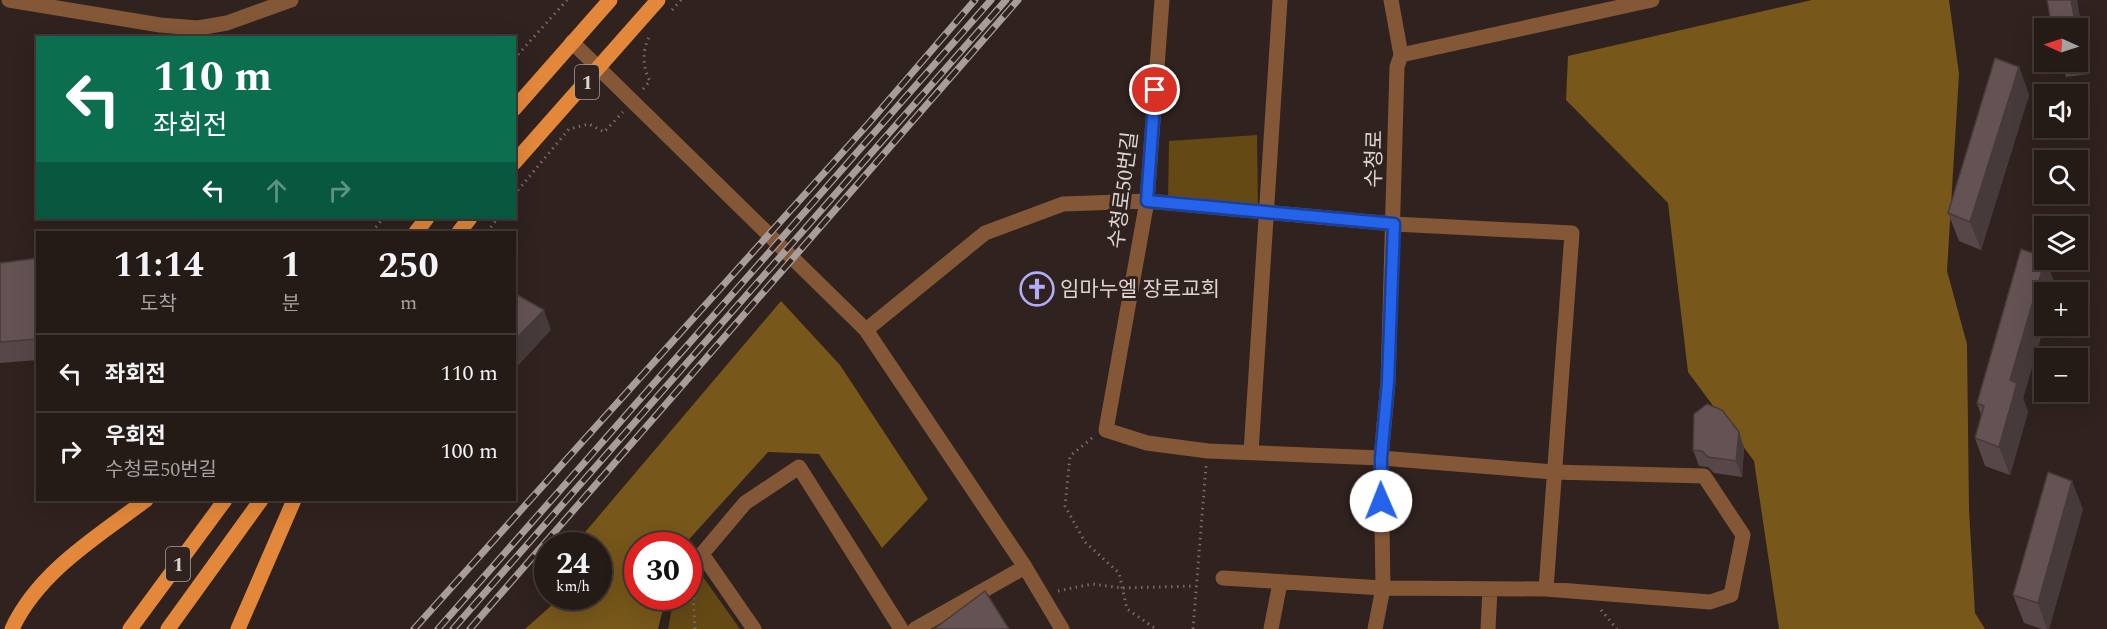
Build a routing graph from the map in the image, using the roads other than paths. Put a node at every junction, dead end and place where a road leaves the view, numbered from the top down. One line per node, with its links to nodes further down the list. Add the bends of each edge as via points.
1 (9, 0): 2 (street, via 198,28 227,23)
2 (291, 0)
3 (658, 0): 11 (main road, 1)
4 (1162, 0): 14 (street, 수청로50번길)
5 (1280, 0): 15 (street)
6 (1391, 0): 10 (street)
7 (1652, 0): 10 (street)
8 (604, 2): 9 (main road, 1)
9 (572, 42): 11 (street); 12 (main road, 1)
10 (1401, 55): 18 (street, 수청로, via 1396,67)
11 (599, 69): 13 (main road, 1); 21 (street)
12 (516, 107)
13 (516, 161)
14 (1147, 201): 15 (street); 21 (street, via 1064,204 985,233); 22 (street, 수청로50번길, via 1106,430 1147,444)
15 (1267, 214): 18 (street); 22 (street)
16 (426, 219): 19 (main road)
17 (469, 219): 20 (main road)
18 (1394, 224): 23 (street, 수청로); 24 (street, via 1572,233)
19 (417, 231)
20 (460, 231)
21 (866, 330): 29 (street)
22 (1251, 452): 23 (street)
23 (1381, 458): 24 (street); 32 (street, 수청로)
24 (1553, 472): 33 (street); 33 (street, via 1704,476 1743,535 1731,595 1710,602)
25 (145, 501): 35 (main road, via 45,580)
26 (224, 501): 36 (main road, 1)
27 (260, 501): 37 (main road, 1)
28 (294, 501): 38 (main road)
29 (1025, 567): 41 (street); 42 (street)
30 (1223, 578): 31 (street)
31 (1280, 583): 32 (street); 43 (street)
32 (1383, 588): 34 (street); 44 (street, 수청로)
33 (1546, 588): 34 (street)
34 (1490, 589): 45 (street)
35 (19, 627)
36 (130, 629)
37 (168, 629)
38 (238, 629)
39 (754, 629): 40 (street, via 702,554 745,503 799,467)
40 (901, 629)
41 (915, 629)
42 (1062, 629)
43 (1271, 629)
44 (1375, 629)
45 (1488, 629)

